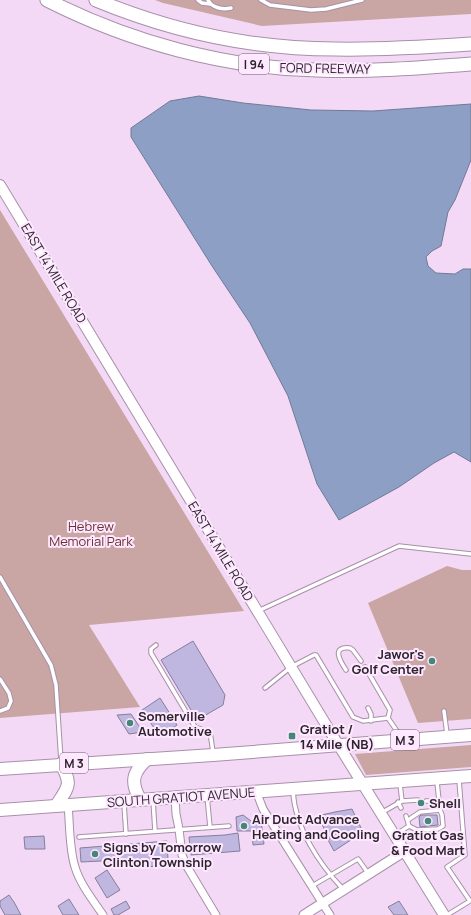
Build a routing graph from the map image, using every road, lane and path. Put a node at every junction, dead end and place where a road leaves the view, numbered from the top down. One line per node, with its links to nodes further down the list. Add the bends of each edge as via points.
1 (46, 0): 9 (highway, FORD FREEWAY / I 94, via 128,35 203,56 254,65 350,71)
2 (96, 0): 8 (highway, FORD FREEWAY / I 94, via 134,15 187,30 269,45 351,50)
3 (198, 0): 6 (lane, via 202,3)
4 (261, 0): 5 (lane, via 270,5 311,10)
5 (362, 0)
6 (209, 2): 7 (lane, via 223,9)
7 (231, 8)
8 (471, 44)
9 (471, 64)
10 (0, 185): 13 (main road, EAST 14 MILE ROAD)
11 (471, 554): 13 (lane, via 399,546)
12 (0, 577): 32 (lane, via 51,665 56,685)
13 (257, 612): 16 (main road, EAST 14 MILE ROAD)
14 (156, 645): 30 (lane, via 151,648 151,653 195,727 210,732)
15 (361, 661): 18 (lane, via 350,648 341,649 338,655)
16 (291, 667): 20 (lane); 25 (lane, via 316,655 354,717 357,720); 29 (main road, EAST 14 MILE ROAD)
17 (365, 667): 24 (lane, via 390,710)
18 (346, 670)
19 (0, 679): 22 (lane, via 11,701 8,708)
20 (265, 688)
21 (368, 708): 25 (lane)
22 (0, 711)
23 (444, 711): 27 (lane)
24 (388, 718): 25 (lane); 28 (lane)
25 (371, 721)
26 (471, 735): 27 (main road, M 3)
27 (448, 737): 28 (main road, M 3)
28 (402, 740): 29 (main road, M 3)
29 (339, 745): 30 (main road, M 3); 37 (main road, EAST 14 MILE ROAD)
30 (213, 755): 31 (main road, M 3)
31 (147, 759): 32 (main road, M 3); 43 (main road, via 133,779)
32 (61, 764): 33 (main road, M 3); 51 (main road, via 69,781)
33 (0, 769)
34 (465, 776): 35 (main road, SOUTH GRATIOT AVENUE); 69 (lane, via 466,856 447,867)
35 (437, 778): 36 (main road, SOUTH GRATIOT AVENUE); 48 (lane)
36 (400, 781): 37 (main road, SOUTH GRATIOT AVENUE); 46 (lane)
37 (362, 783): 38 (main road, SOUTH GRATIOT AVENUE); 55 (main road, EAST 14 MILE ROAD)
38 (293, 788): 39 (main road, SOUTH GRATIOT AVENUE); 66 (lane, via 294,803 303,831)
39 (256, 791): 40 (main road, SOUTH GRATIOT AVENUE); 67 (street, via 263,809)
40 (207, 794): 41 (main road, SOUTH GRATIOT AVENUE); 58 (lane)
41 (175, 797): 42 (main road, SOUTH GRATIOT AVENUE); 59 (street)
42 (153, 798): 43 (main road, SOUTH GRATIOT AVENUE); 60 (lane)
43 (140, 799): 45 (main road, SOUTH GRATIOT AVENUE)
44 (418, 800): 46 (lane)
45 (124, 801): 49 (main road, SOUTH GRATIOT AVENUE); 61 (lane)
46 (401, 801): 50 (lane); 52 (lane); 55 (lane)
47 (426, 801): 48 (lane)
48 (439, 801): 54 (lane)
49 (68, 805): 51 (main road, SOUTH GRATIOT AVENUE); 71 (street, via 75,867)
50 (407, 805)
51 (56, 806): 53 (main road, SOUTH GRATIOT AVENUE)
52 (401, 808)
53 (0, 810)
54 (440, 810): 57 (lane, via 413,814 407,818); 57 (lane, via 443,826 441,828 417,830)
55 (380, 813): 62 (main road, EAST 14 MILE ROAD)
56 (229, 826): 58 (lane)
57 (409, 826): 62 (lane)
58 (210, 827): 59 (lane)
59 (179, 829): 60 (lane); 72 (street, via 182,855 186,865)
60 (155, 831): 61 (lane)
61 (126, 834): 63 (lane)
62 (395, 836): 64 (main road, EAST 14 MILE ROAD)
63 (79, 837)
64 (404, 851): 65 (street); 75 (main road, EAST 14 MILE ROAD)
65 (369, 874): 66 (lane, via 358,859); 68 (street)
66 (330, 876): 67 (lane); 68 (lane)
67 (312, 886): 70 (street)
68 (344, 890): 70 (street)
69 (470, 901): 75 (lane)
70 (323, 903): 73 (street); 74 (street)
71 (103, 915)
72 (216, 915)
73 (304, 915)
74 (330, 915)
75 (446, 915)

